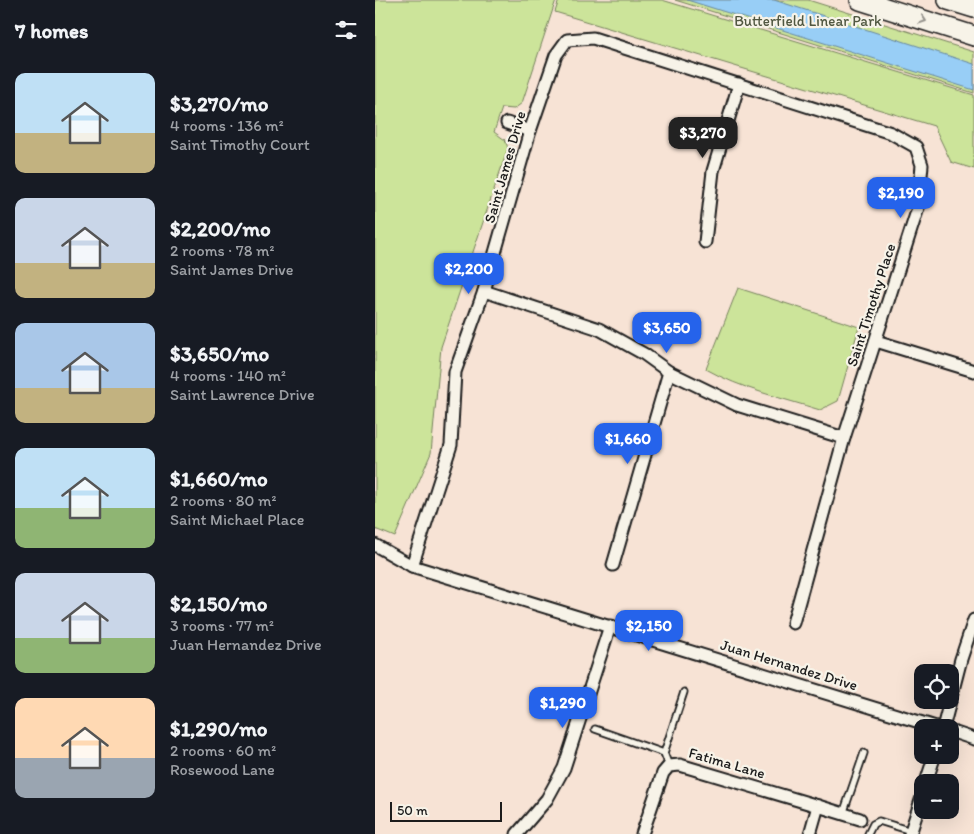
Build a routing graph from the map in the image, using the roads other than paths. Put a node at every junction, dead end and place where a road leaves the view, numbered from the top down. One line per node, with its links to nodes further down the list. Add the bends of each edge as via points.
1 (860, 0): 4 (main road, one-way to 4)
2 (948, 0): 3 (main road)
3 (974, 8)
4 (974, 36)
5 (567, 40): 6 (street, Saint Timothy Place, via 593,38); 8 (street, Saint James Drive, via 556,55)
6 (739, 84): 9 (street, via 713,171); 11 (street, Saint Timothy Place, via 891,133 916,146 922,165 918,208)
7 (507, 123): 8 (street)
8 (530, 131): 10 (street, Saint James Drive)
9 (705, 242)
10 (484, 291): 13 (street, via 599,329); 17 (street, Saint James Drive, via 455,372 451,445)
11 (876, 341): 12 (street); 14 (street, Saint Timothy Place)
12 (974, 371)
13 (669, 372): 14 (street, via 737,405); 16 (street)
14 (844, 438): 19 (street, Saint Timothy Place)
15 (375, 546): 17 (street, Juan Hernandez Drive)
16 (613, 565)
17 (412, 566): 20 (street, Juan Hernandez Drive)
18 (974, 620): 22 (street)
19 (793, 623)
20 (610, 626): 23 (street, Juan Hernandez Drive); 35 (street, via 565,768 547,798)
21 (684, 692): 28 (lane)
22 (945, 719)
23 (914, 720)
24 (595, 729): 28 (lane)
25 (959, 734): 26 (street)
26 (974, 739)
27 (864, 753): 31 (lane)
28 (664, 754): 29 (lane)
29 (669, 766): 30 (street, Fatima Lane, via 680,765); 36 (street, Fatima Lane, via 663,773)
30 (818, 806): 31 (street, Fatima Lane); 37 (street)
31 (843, 814): 32 (street, Fatima Lane)
32 (859, 819)
33 (915, 819): 34 (street)
34 (910, 833): 38 (lane, via 879,821 873,824)
35 (517, 834)
36 (642, 834)
37 (810, 834)
38 (868, 834)

